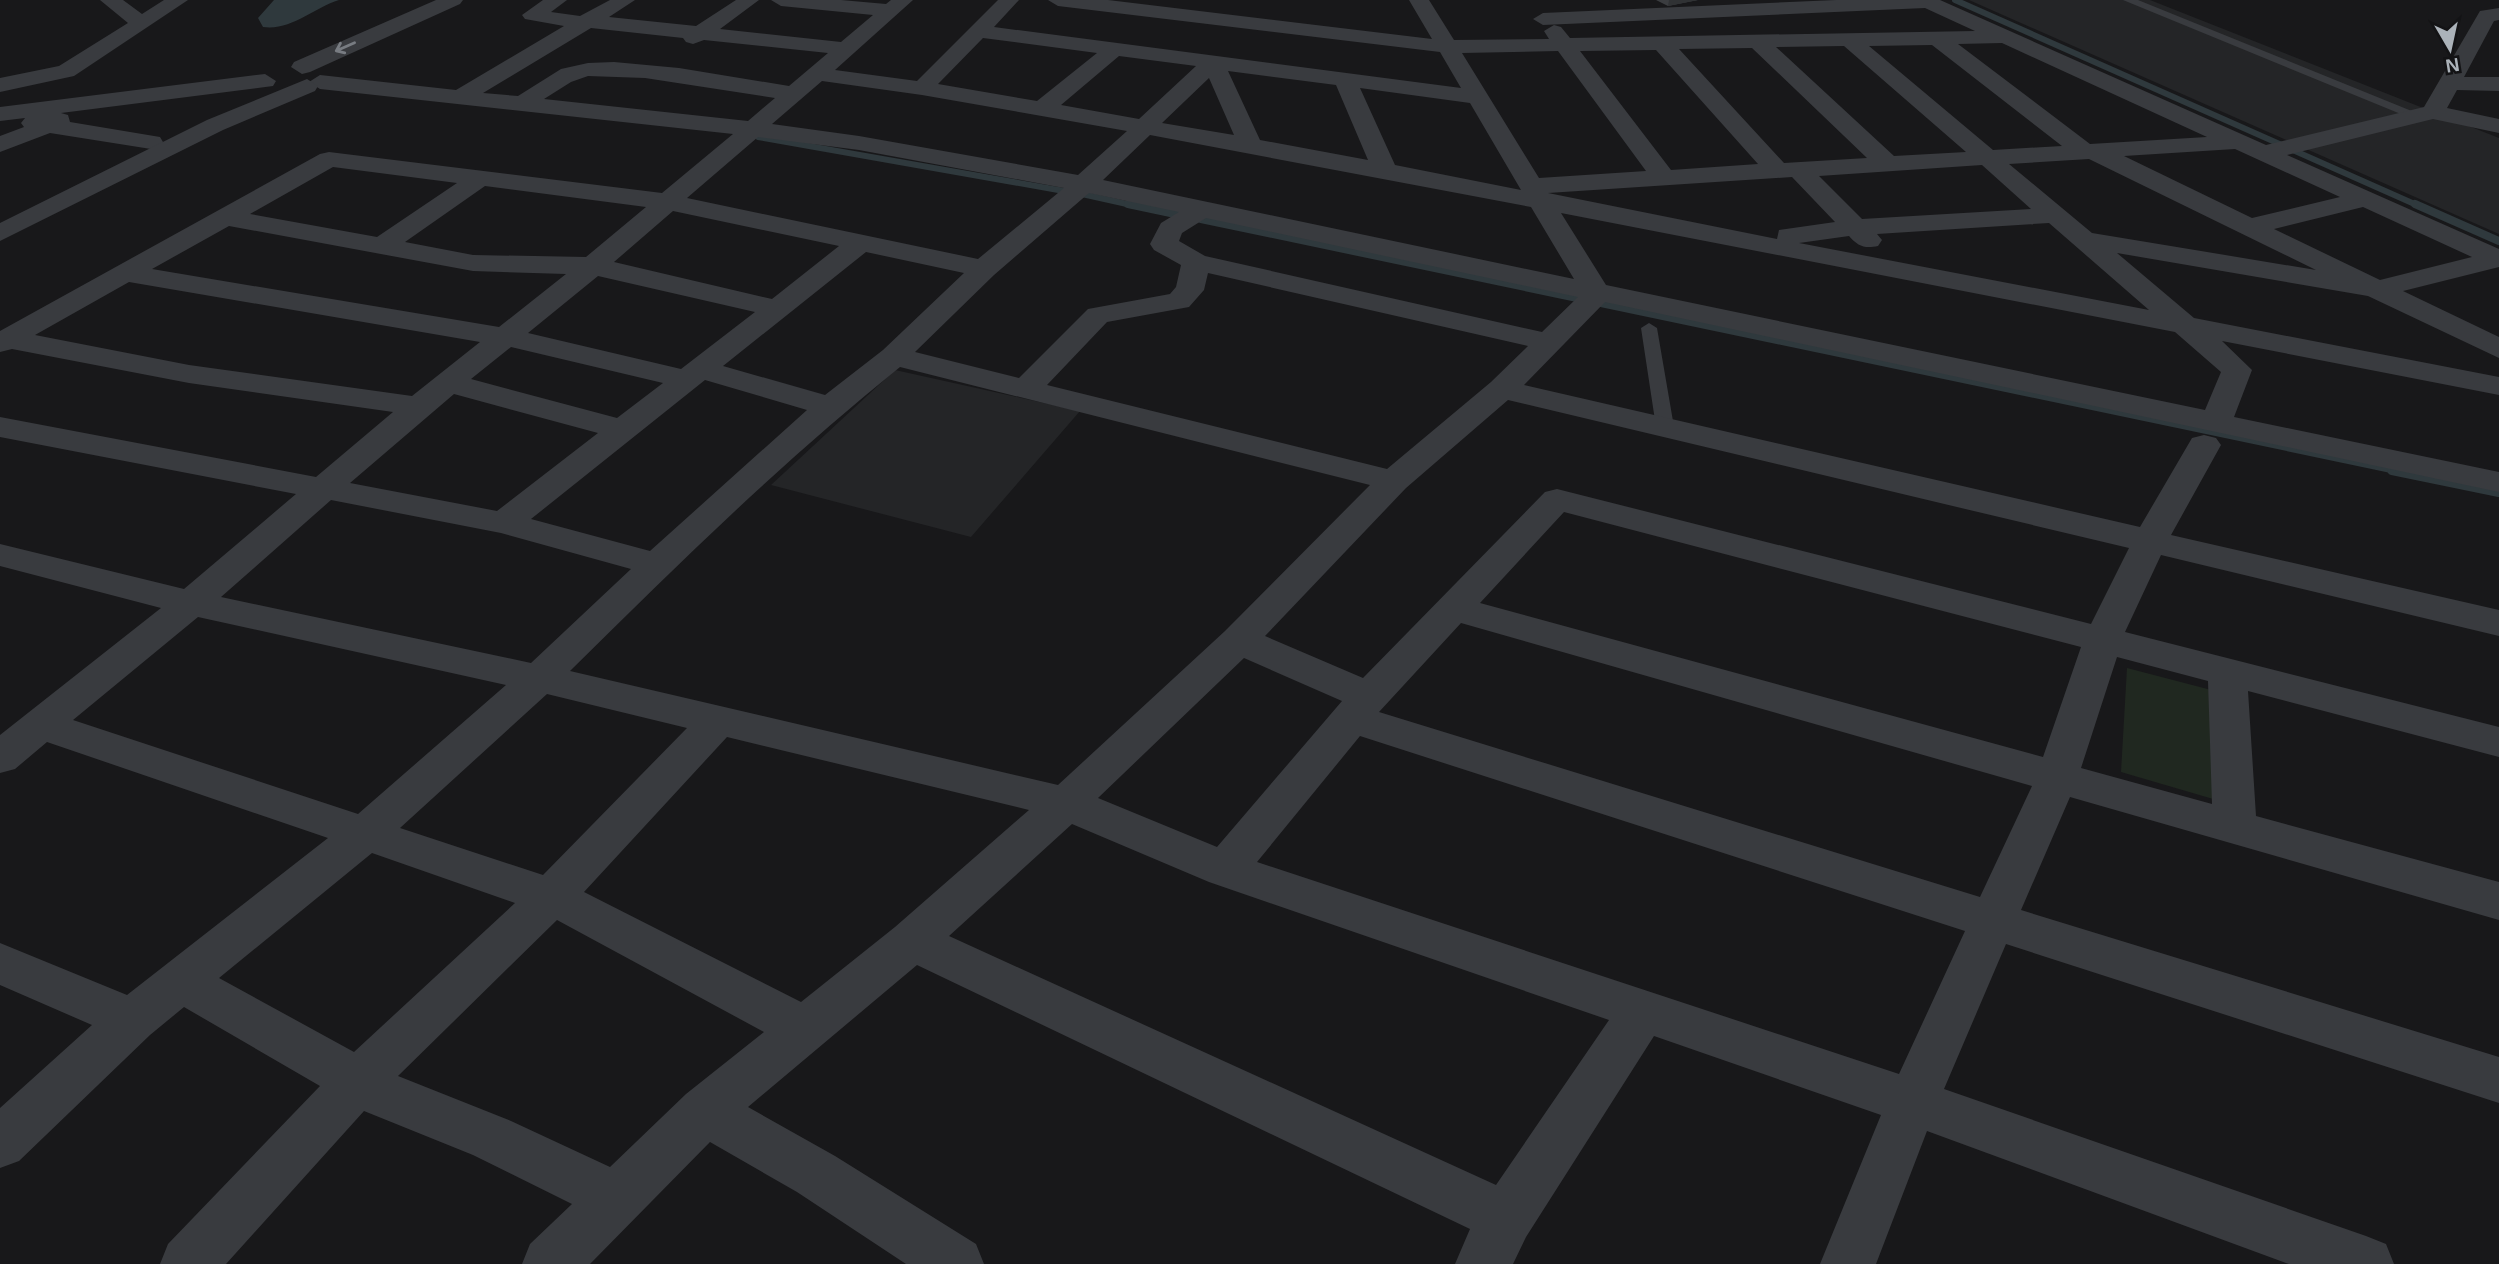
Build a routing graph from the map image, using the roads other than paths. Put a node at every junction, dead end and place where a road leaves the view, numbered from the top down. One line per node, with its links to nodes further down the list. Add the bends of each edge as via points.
1 (110, 0): 23 (street)
2 (178, 0): 23 (street)
3 (453, 0): 43 (street, one-way to 43)
4 (462, 0): 43 (street)
5 (557, 0): 22 (street, via 532,15)
6 (625, 0): 22 (street)
7 (749, 0): 27 (street)
8 (780, 0): 16 (street)
9 (1009, 0): 26 (street)
10 (1058, 0): 15 (street)
11 (1419, 0): 25 (street)
12 (1528, 0): 21 (street)
13 (2128, 0): 58 (lane)
14 (1925, 1): 17 (street); 28 (street)
15 (1099, 2): 24 (street)
16 (896, 6): 36 (street)
17 (1729, 7): 18 (street); 31 (street)
18 (1643, 14): 21 (street); 33 (street)
19 (2499, 14): 48 (street, via 2487,15)
20 (1368, 17): 25 (street)
21 (1543, 19): 34 (street)
22 (585, 22): 27 (street); 38 (street)
23 (142, 23): 45 (street, via 66,71)
24 (1260, 24): 35 (street); 39 (street)
25 (1434, 25): 35 (street)
26 (977, 31): 37 (street); 51 (street)
27 (700, 33): 36 (street); 41 (street)
28 (2006, 37): 29 (street); 65 (street)
29 (1938, 38): 30 (street); 69 (street)
30 (1849, 40): 31 (street); 70 (street)
31 (1783, 41): 32 (street)
32 (1758, 42): 33 (street); 71 (street)
33 (1667, 43): 34 (street); 72 (street)
34 (1566, 45): 35 (street); 75 (street)
35 (1448, 47): 54 (street)
36 (847, 49): 42 (street)
37 (1115, 49): 39 (street); 57 (street)
38 (523, 59): 47 (street); 53 (street)
39 (1217, 63): 44 (street); 61 (street); 67 (street)
40 (9, 64): 45 (street)
41 (642, 72): 47 (street, via 592,69 568,74); 52 (street)
42 (819, 74): 51 (street); 52 (street)
43 (314, 78): 46 (street, via 276,89); 53 (street); 86 (street)
44 (1345, 79): 54 (street); 73 (street)
45 (26, 81): 50 (street)
46 (265, 83): 55 (street); 64 (street)
47 (554, 83): 56 (street)
48 (2449, 83): 49 (street); 58 (street)
49 (2499, 84)
50 (0, 85)
51 (922, 88): 57 (street)
52 (795, 94): 63 (street)
53 (460, 97): 56 (street)
54 (1478, 97): 77 (street)
55 (132, 98): 59 (street); 60 (street)
56 (523, 103): 63 (street)
57 (1042, 109): 61 (street)
58 (2426, 114): 62 (street); 68 (street)
59 (0, 116): 60 (street)
60 (46, 125): 64 (street); 66 (street)
61 (1143, 126): 67 (street); 76 (street)
62 (2499, 126)
63 (755, 129): 76 (street); 79 (street)
64 (151, 142): 83 (street)
65 (2239, 142): 68 (street); 69 (street)
66 (0, 145)
67 (1250, 145): 73 (street)
68 (2276, 150): 78 (street)
69 (2089, 152): 70 (street); 85 (street)
70 (1988, 158): 71 (street); 81 (street)
71 (1888, 164): 72 (street)
72 (1788, 170): 75 (street); 84 (street)
73 (1385, 172): 77 (street)
74 (482, 177): 79 (street); 82 (street, via 329,159); 90 (street)
75 (1663, 177): 77 (street)
76 (1084, 184): 80 (street); 95 (street)
77 (1537, 194): 88 (street); 98 (street)
78 (2365, 199): 85 (street); 91 (street)
79 (668, 202): 89 (street); 93 (street)
80 (1202, 209): 92 (street, via 1170,229 1164,244); 98 (street)
81 (2055, 215): 84 (street); 87 (street)
82 (224, 217): 90 (street); 96 (street)
83 (0, 218)
84 (1855, 227): 88 (street); 94 (street)
85 (2248, 227): 97 (street)
86 (0, 233)
87 (2085, 240): 97 (street); 100 (street)
88 (1752, 241): 94 (street)
89 (861, 243): 95 (street); 99 (street)
90 (383, 245): 93 (street, via 473,264)
91 (2498, 259): 97 (street)
92 (1196, 262): 104 (street); 110 (street, via 1190,290 1179,301 1098,315)
93 (593, 266): 99 (street); 102 (street)
94 (1894, 267): 100 (street)
95 (984, 269): 106 (street)
96 (124, 273): 102 (street); 103 (street)
97 (2377, 289): 105 (street)
98 (1589, 301): 101 (street); 104 (street); 116 (street)
99 (775, 308): 107 (street)
100 (2181, 322): 109 (street); 116 (street, via 2237,369)
101 (1649, 328): 114 (lane); 116 (street)
102 (506, 337): 107 (street); 108 (street)
103 (4, 341): 112 (street, via 251,384)
104 (1548, 342): 111 (street)
105 (2499, 349)
106 (894, 356): 110 (street); 113 (street)
107 (693, 374): 113 (street); 115 (street)
108 (450, 383): 112 (street); 115 (street)
109 (2499, 386)
110 (1026, 388): 118 (street)
111 (1502, 389): 114 (street); 118 (street)
112 (419, 406): 120 (street)
113 (830, 407): 125 (street)
114 (1665, 427): 123 (street)
115 (621, 429): 122 (street)
116 (2210, 433): 119 (street); 121 (street); 123 (street)
117 (8, 434): 120 (street)
118 (1394, 481): 130 (street)
119 (2499, 482)
120 (321, 489): 122 (street); 126 (street)
121 (2499, 508)
122 (504, 523): 125 (street)
123 (2150, 541): 128 (street); 129 (street)
124 (0, 555): 126 (street)
125 (657, 564): 132 (street)
126 (191, 603): 132 (street); 135 (street)
127 (1454, 608): 129 (street, via 1557,499); 133 (street); 138 (street)
128 (2499, 623)
129 (2103, 639): 131 (street); 138 (street)
130 (1239, 640): 133 (street); 139 (street)
131 (2227, 671): 136 (street); 140 (street)
132 (539, 678): 134 (street); 141 (street)
133 (1361, 708): 142 (street); 145 (street)
134 (718, 721): 139 (street); 143 (street)
135 (38, 724): 137 (street); 141 (street)
136 (2499, 741)
137 (0, 758)
138 (2057, 777): 140 (street); 145 (street)
139 (1066, 803): 142 (street); 146 (street)
140 (2235, 828): 144 (street)
141 (366, 833): 143 (street); 148 (street)
142 (1225, 869): 149 (street)
143 (550, 898): 151 (street); 153 (street)
144 (2499, 901)
145 (1991, 921): 152 (street); 154 (street)
146 (912, 941): 151 (street); 158 (street)
147 (0, 963): 150 (street)
148 (181, 981): 150 (street); 153 (street)
149 (1643, 1011): 154 (street); 158 (street)
150 (132, 1020): 156 (street)
151 (804, 1028): 155 (street)
152 (2499, 1080)
153 (357, 1082): 157 (street, via 492,1138); 159 (street)
154 (1912, 1102): 163 (street); 164 (street)
155 (705, 1111): 157 (street); 161 (street, via 816,1174)
156 (0, 1143)
157 (615, 1197): 160 (street)
158 (1506, 1218): 162 (street)
159 (188, 1264)
160 (550, 1264)
161 (956, 1264)
162 (1483, 1264)
163 (1848, 1264)
164 (2366, 1264)

